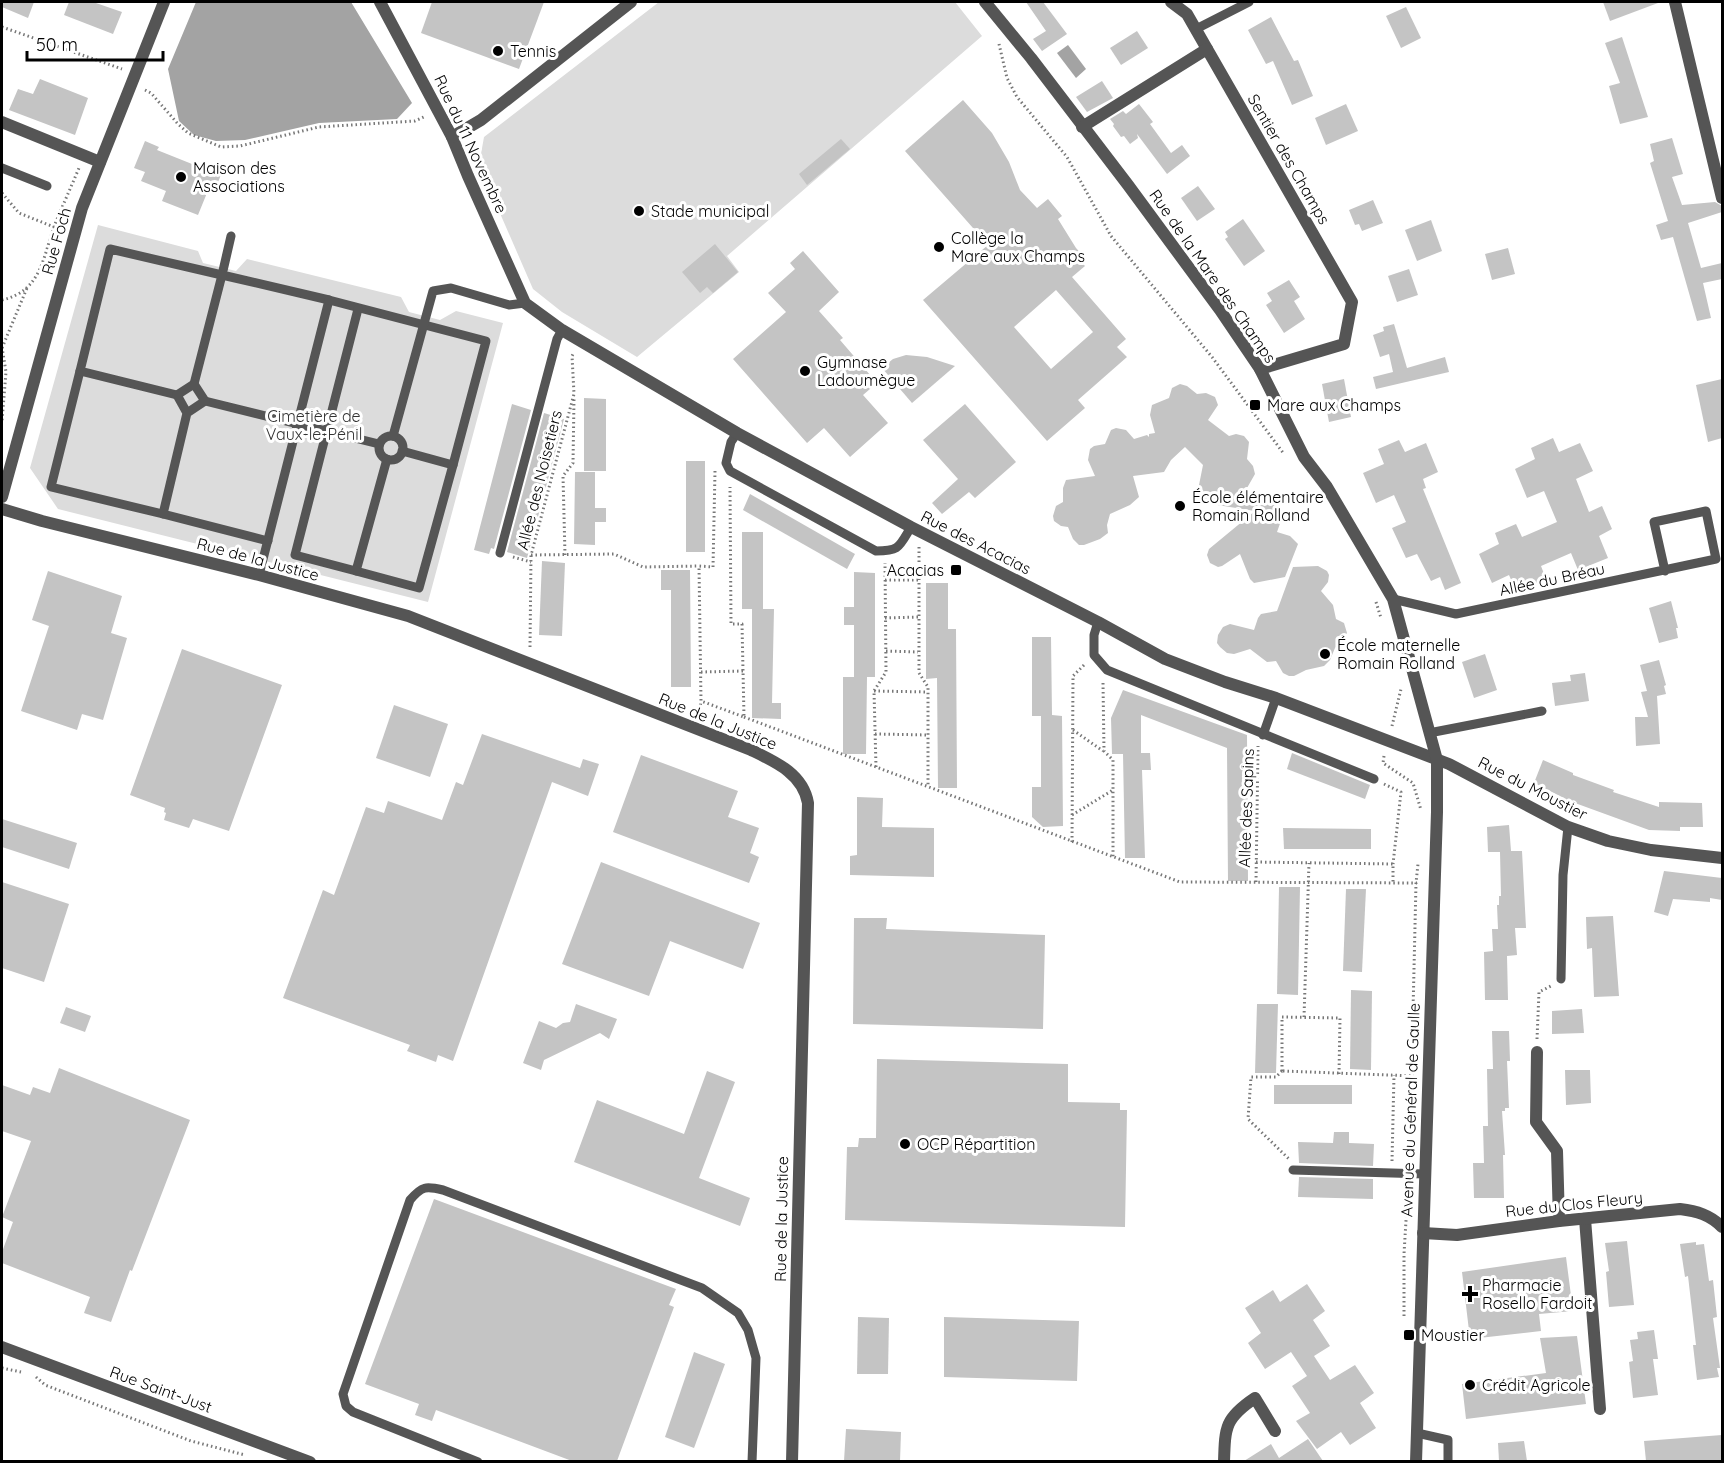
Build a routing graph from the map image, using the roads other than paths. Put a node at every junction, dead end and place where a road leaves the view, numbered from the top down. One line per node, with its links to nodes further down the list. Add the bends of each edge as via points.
1 (164, 2): 13 (street, Rue Foch)
2 (380, 2): 12 (street, Rue du 11 Novembre)
3 (631, 2): 12 (street, via 481,120)
4 (985, 2): 11 (street, Rue de la Mare des Champs)
5 (1172, 2): 8 (street, via 1187,14)
6 (1249, 2): 8 (lane)
7 (1675, 2): 16 (street)
8 (1196, 29): 9 (street)
9 (1208, 48): 11 (street); 24 (street, Sentier des Champs, via 1352,302 1344,344)
10 (2, 122): 13 (street)
11 (1082, 127): 24 (street, Rue de la Mare des Champs, via 1152,216)
12 (452, 137): 20 (street, Rue du 11 Novembre)
13 (100, 162): 38 (street, Rue Foch, via 82,208)
14 (2, 168): 15 (lane)
15 (47, 186)
16 (1722, 198)
17 (231, 236): 18 (lane)
18 (222, 275): 19 (lane); 25 (lane, via 110,249); 26 (lane)
19 (329, 300): 21 (lane); 30 (lane)
20 (525, 303): 22 (lane, via 509,304 451,288 433,291); 23 (street, Rue des Acacias)
21 (358, 309): 22 (lane); 31 (lane)
22 (422, 326): 33 (lane); 37 (lane, via 486,341)
23 (562, 330): 32 (street, Rue des Acacias); 43 (lane)
24 (1260, 369): 47 (street, Rue de la Mare des Champs, via 1304,457 1327,487)
25 (80, 371): 27 (lane); 40 (lane, via 51,487)
26 (194, 384): 27 (lane); 28 (lane)
27 (177, 395): 29 (lane)
28 (205, 401): 29 (lane); 30 (lane)
29 (187, 413): 40 (lane)
30 (298, 423): 31 (lane); 42 (lane)
31 (327, 431): 34 (lane); 44 (lane, via 295,555)
32 (736, 433): 41 (street, Rue des Acacias); 41 (lane, via 728,467 876,551 891,551 900,546)
33 (393, 436): 34 (lane, via 386,436); 35 (lane, via 401,441)
34 (379, 444): 36 (lane, via 380,453)
35 (402, 451): 36 (lane, via 398,457); 37 (lane)
36 (387, 459): 44 (lane)
37 (453, 465): 44 (lane, via 419,588)
38 (2, 497)
39 (2, 509): 46 (street, Rue de la Justice)
40 (163, 514): 42 (lane)
41 (911, 527): 48 (street, Rue des Acacias)
42 (268, 541): 46 (lane)
43 (500, 553)
44 (356, 571)
45 (1665, 571): 45 (lane, Allée du Bréau, via 1716,559 1706,511 1654,522); 47 (lane, Allée du Bréau, via 1456,614)
46 (260, 575): 72 (street, Rue de la Justice, via 408,616 752,750 790,771 806,795)
47 (1393, 599): 51 (street, Rue de la Mare des Champs)
48 (1098, 622): 49 (street, Rue des Acacias, via 1165,659); 52 (lane, via 1094,655 1107,670)
49 (1276, 698): 52 (lane); 53 (street, Rue des Acacias)
50 (1542, 711): 51 (lane)
51 (1429, 733): 53 (street, Rue de la Mare des Champs)
52 (1263, 735): 54 (lane)
53 (1437, 760): 55 (street, Rue du Moustier); 60 (street, Avenue du Général de Gaulle)
54 (1374, 779)
55 (1568, 827): 56 (street, Rue du Moustier, via 1651,850); 57 (lane)
56 (1722, 858)
57 (1561, 979)
58 (1537, 1052): 62 (street, via 1536,1122 1557,1151)
59 (1293, 1170): 60 (lane)
60 (1425, 1174): 64 (street, Avenue du Général de Gaulle)
61 (1585, 1219): 62 (street, Rue du Clos Fleury); 63 (street, Rue du Clos Fleury, via 1680,1209 1700,1212); 66 (street)
62 (1559, 1221): 64 (street, Rue du Clos Fleury, via 1457,1234)
63 (1722, 1227)
64 (1423, 1233): 68 (street, Avenue du Général de Gaulle)
65 (2, 1347): 69 (street, Rue Saint-Just)
66 (1600, 1409)
67 (1275, 1431): 73 (street, via 1255,1398 1230,1420 1224,1436)
68 (1417, 1433): 74 (street, Avenue du Général de Gaulle); 75 (lane, via 1448,1440)
69 (310, 1461)
70 (478, 1461): 71 (lane, via 353,1412 346,1407 343,1394 410,1200 428,1187 702,1288 738,1313 756,1358)
71 (752, 1461)
72 (792, 1461)
73 (1224, 1461)
74 (1416, 1461)
75 (1448, 1461)

